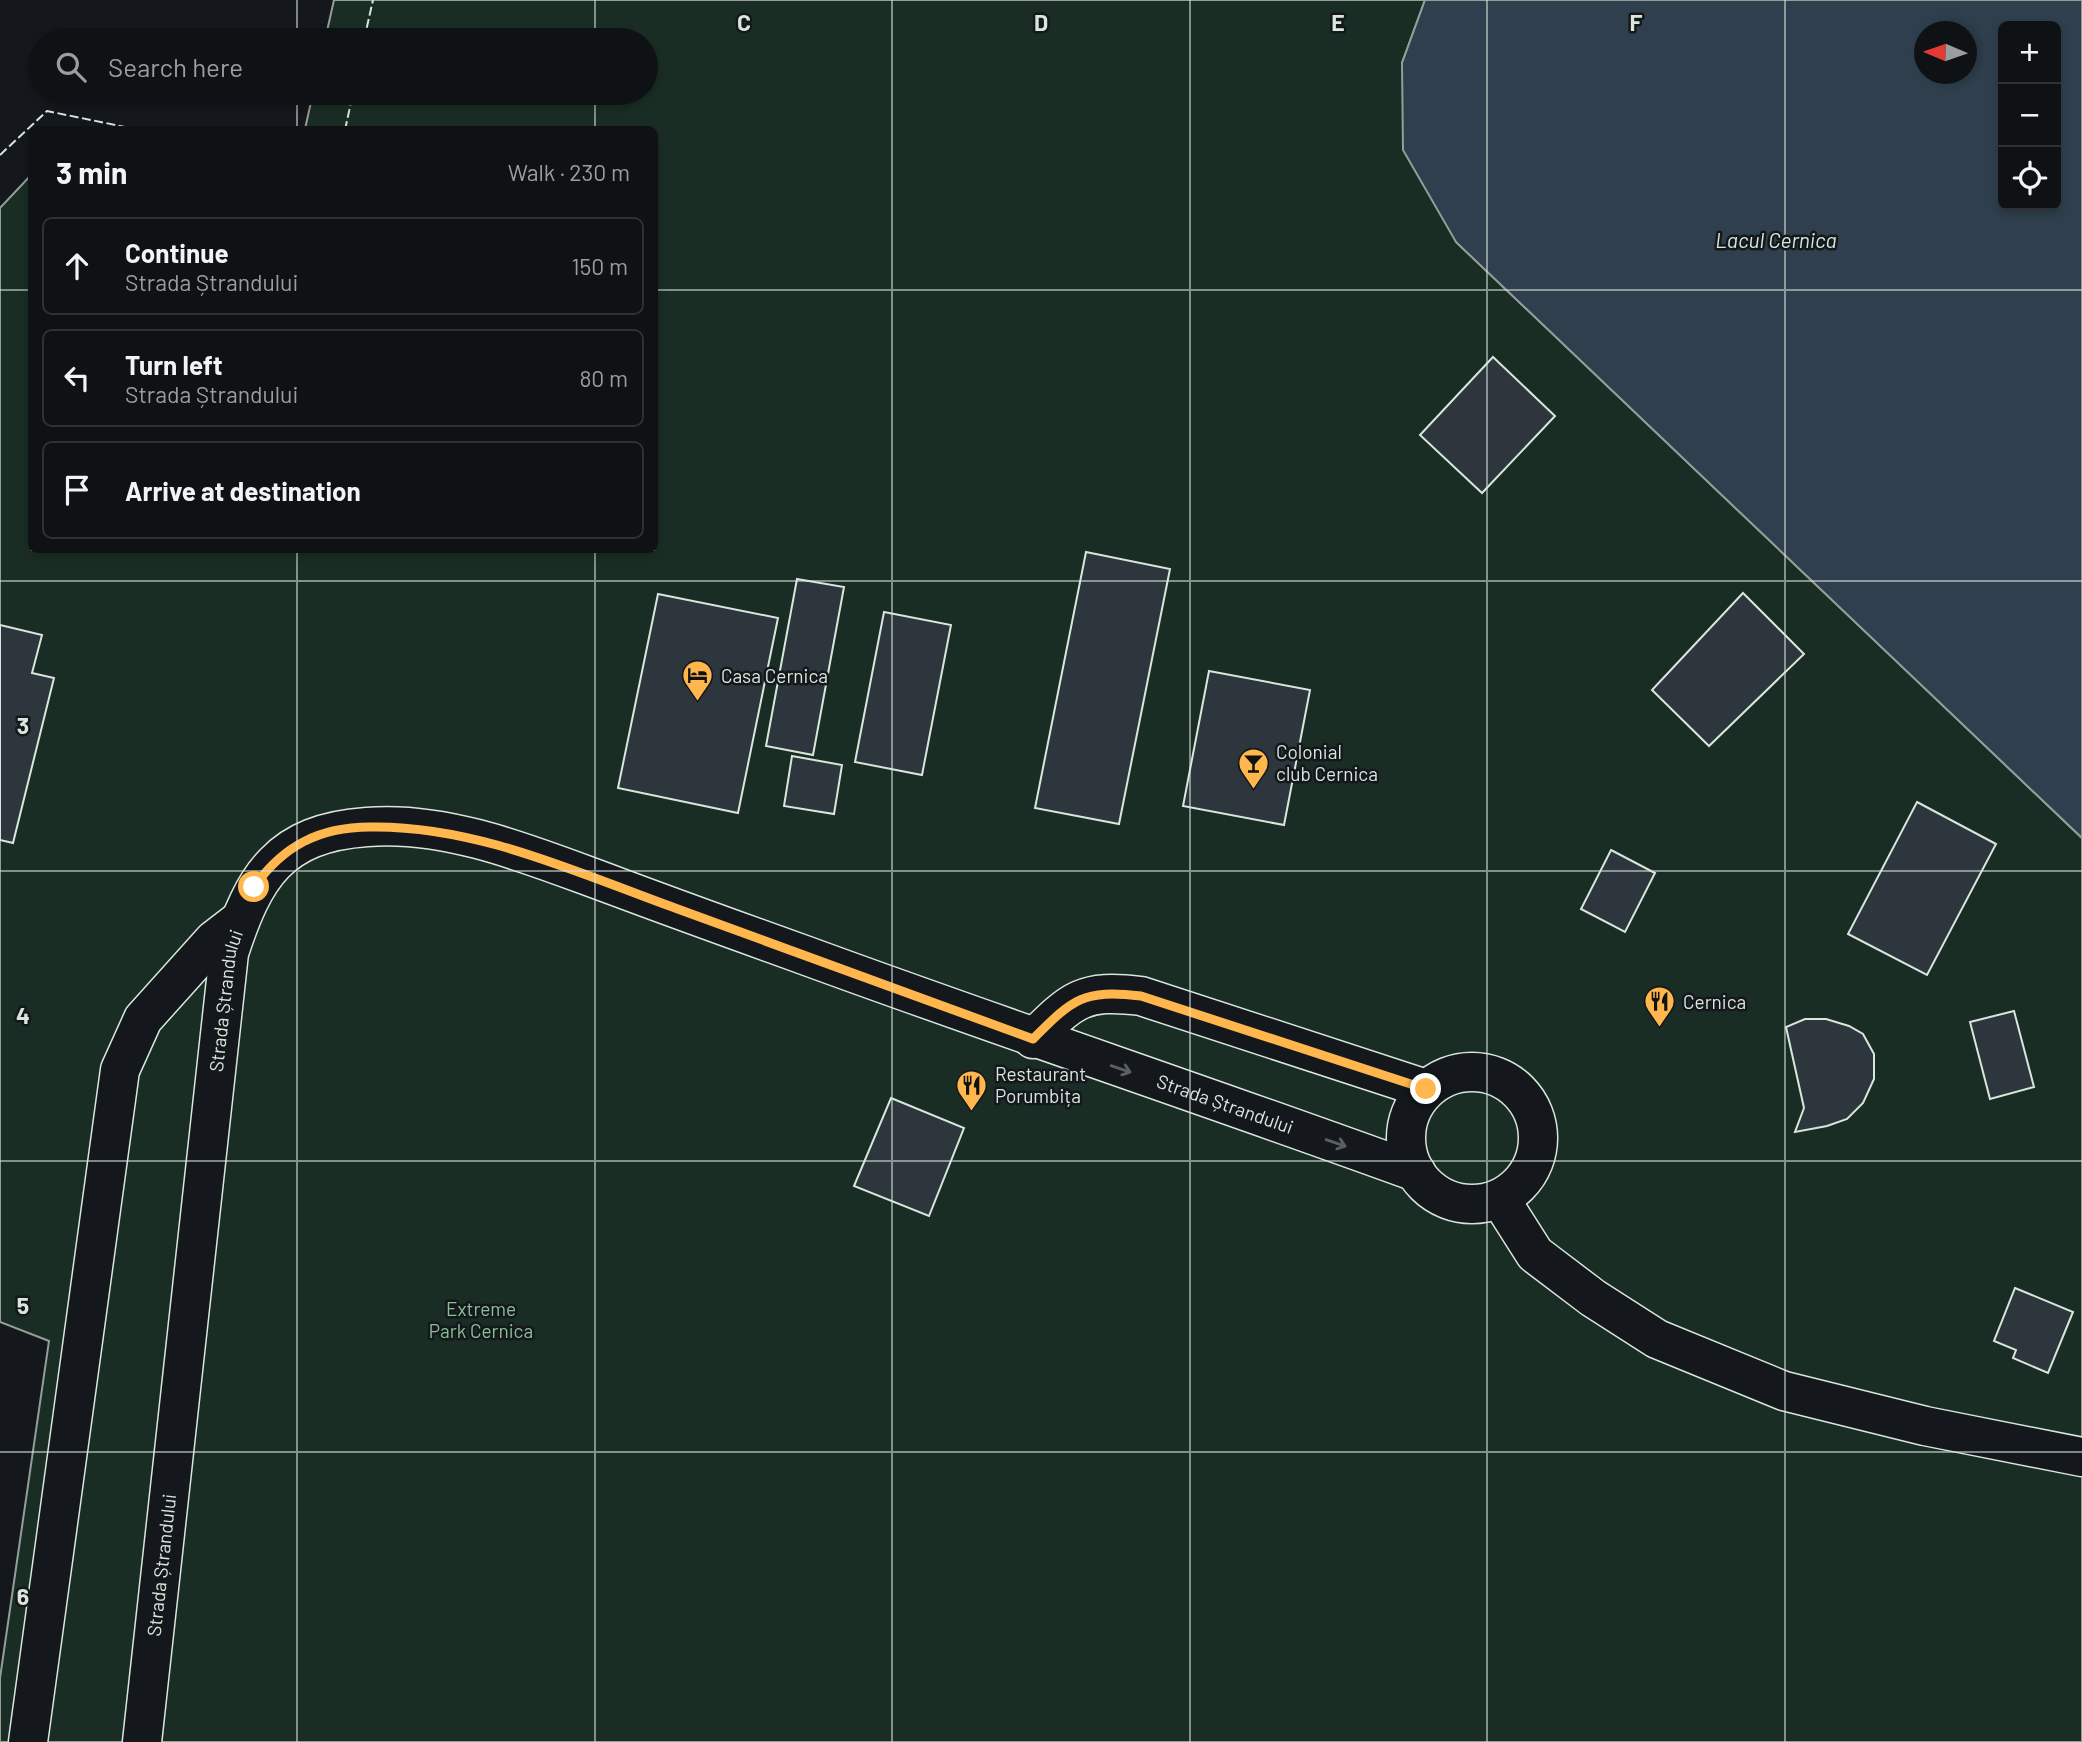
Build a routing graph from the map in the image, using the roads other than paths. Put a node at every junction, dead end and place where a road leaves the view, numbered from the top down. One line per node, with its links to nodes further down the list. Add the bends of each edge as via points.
1 (240, 920): 2 (street, Strada Ștrandului, via 254,887 270,865 307,839 368,827 431,831 552,863); 7 (street, via 214,940 143,1019 120,1070); 8 (street, Strada Ștrandului, via 229,953)
2 (1033, 1039): 3 (street, via 1084,996 1141,996); 4 (street, Strada Ștrandului, one-way to 4)
3 (1426, 1089): 4 (street, via 1413,1107 1406,1129 1407,1152); 5 (street, via 1445,1076 1491,1073 1512,1083 1528,1100 1537,1121 1539,1145 1533,1167 1519,1186)
4 (1416, 1172): 5 (street, via 1427,1187 1462,1204)
5 (1500, 1199): 6 (street, via 1535,1254 1657,1339 1784,1391 1925,1426)
6 (2082, 1457)
7 (28, 1742)
8 (142, 1742)

